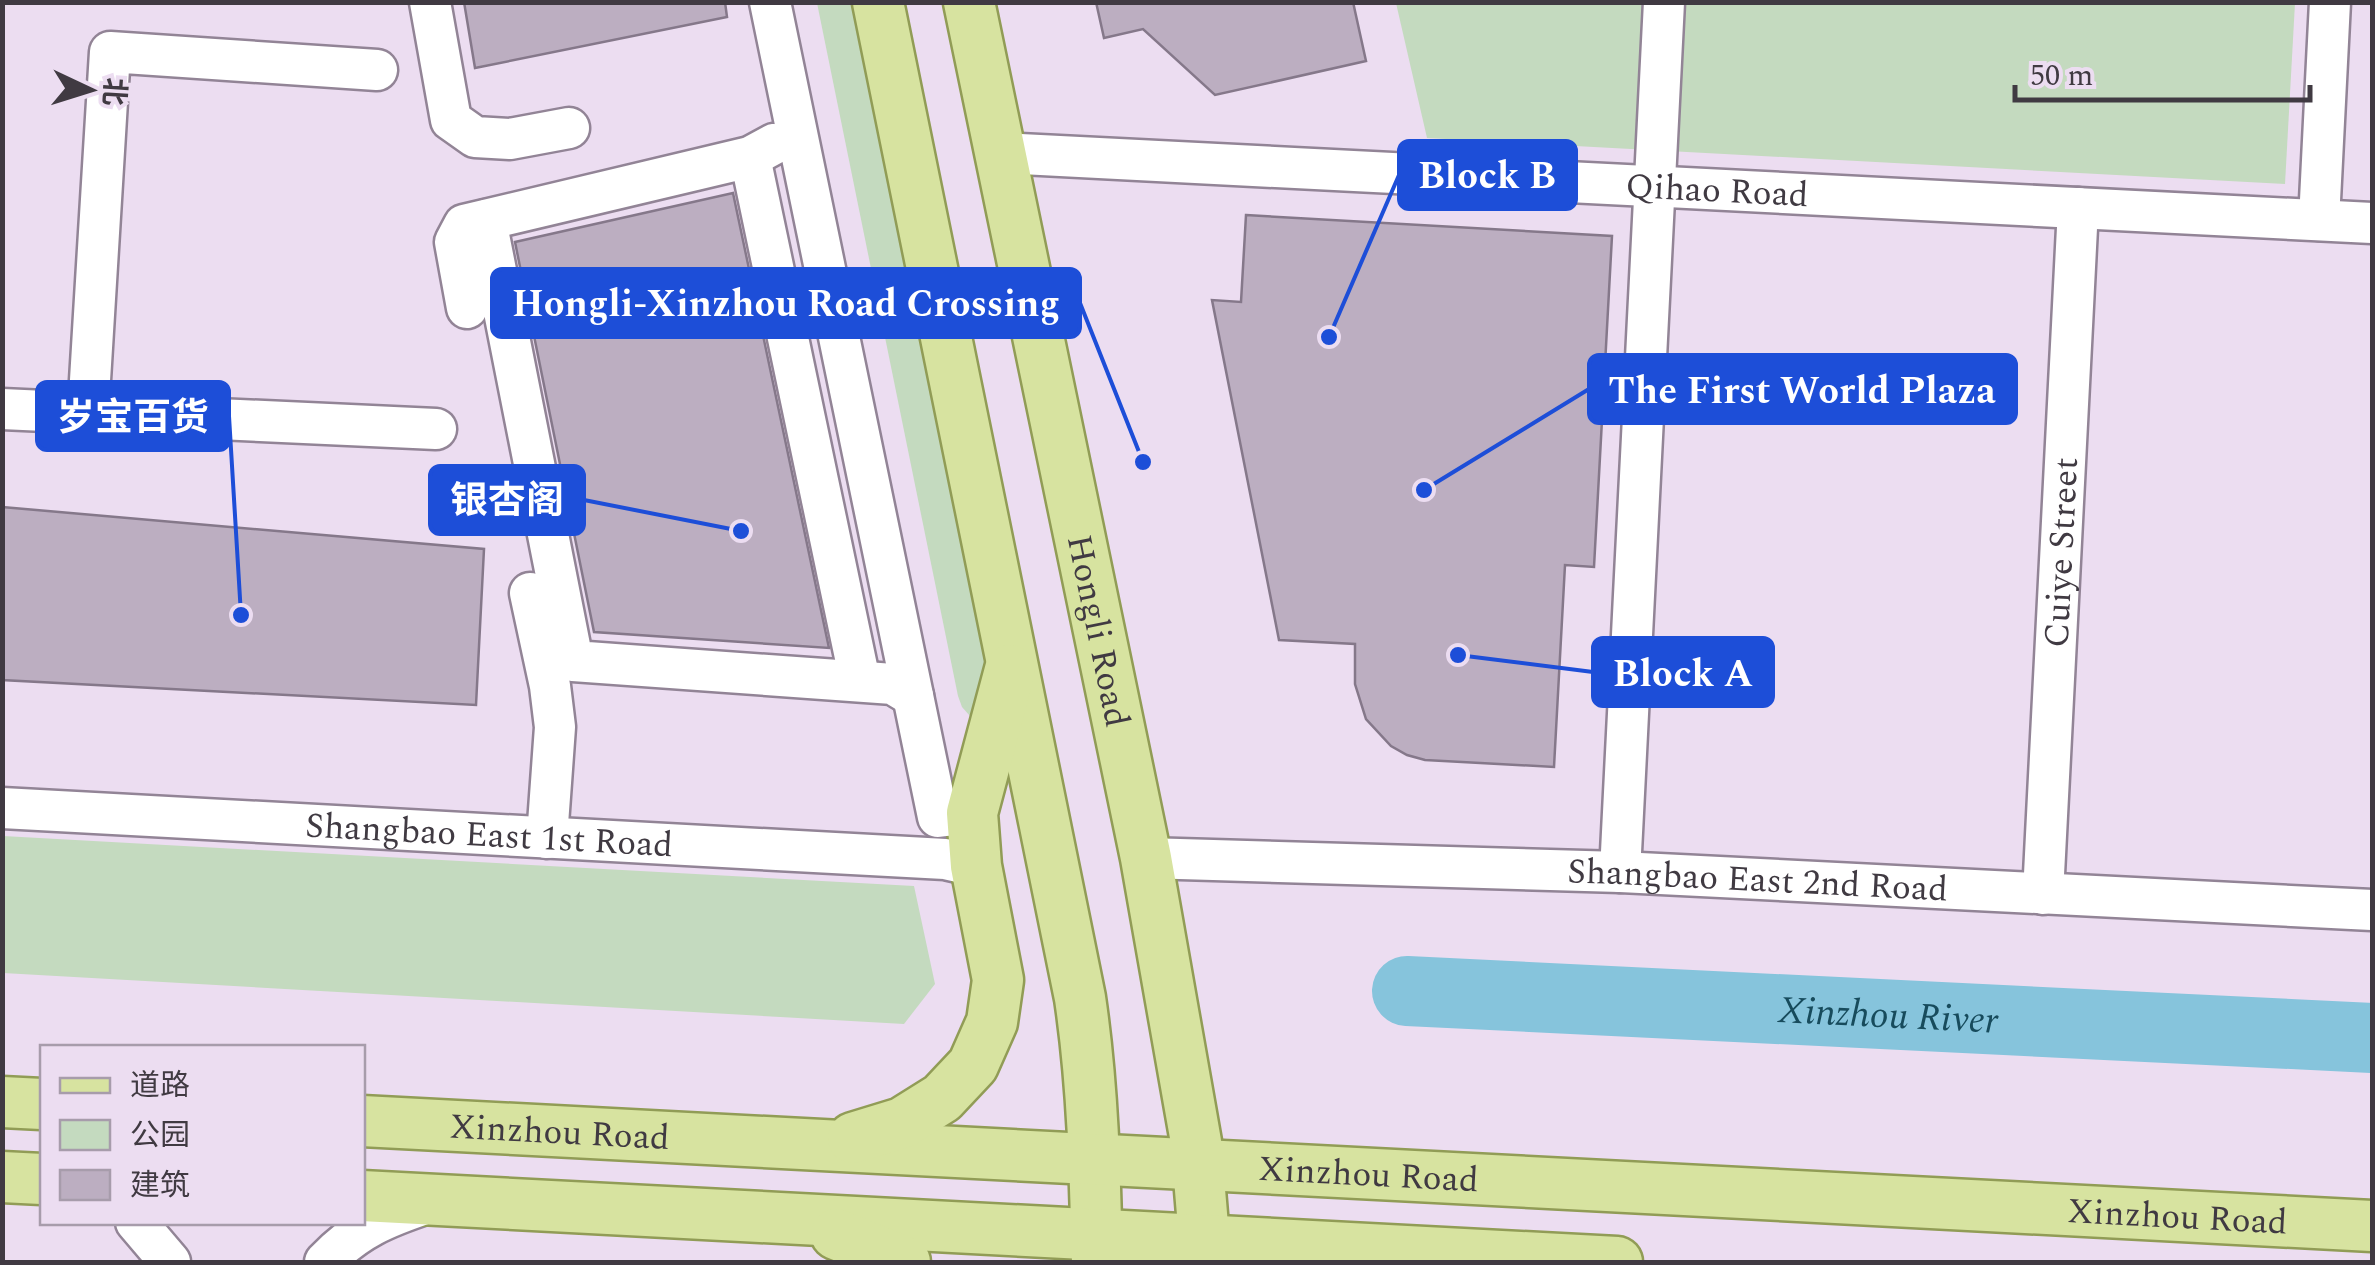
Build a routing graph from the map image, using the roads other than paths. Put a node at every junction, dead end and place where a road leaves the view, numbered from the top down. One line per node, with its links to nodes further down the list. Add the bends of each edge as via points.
1 (430, 2): 9 (street, via 451,120 475,137)
2 (770, 2): 8 (street)
3 (878, 2): 22 (main road)
4 (969, 2): 10 (main road, Hongli Road)
5 (1664, 2): 12 (street)
6 (2330, 2): 15 (street)
7 (377, 70): 19 (street, via 110,52)
8 (794, 117): 11 (street, via 779,142); 25 (street)
9 (569, 128)
10 (1000, 154): 12 (street, Qihao Road); 29 (main road, Hongli Road)
11 (750, 156): 14 (street, via 614,200); 24 (street)
12 (1654, 186): 13 (street, Qihao Road); 31 (street)
13 (2078, 208): 15 (street, Qihao Road); 32 (street, Cuiye Street)
14 (486, 220): 17 (street, via 464,225 456,242); 23 (street)
15 (2319, 220): 16 (street, Qihao Road)
16 (2372, 223)
17 (466, 308)
18 (2, 409): 19 (street)
19 (88, 413): 20 (street)
20 (436, 429)
21 (530, 593): 28 (street, via 555,728)
22 (1012, 660): 27 (main road); 38 (main road, via 1080,998)
23 (573, 661): 24 (street); 28 (street)
24 (860, 682): 25 (street, via 893,684)
25 (913, 696): 27 (street)
26 (2, 808): 28 (street, Shangbao East 1st Road)
27 (955, 815): 30 (main road)
28 (554, 838): 30 (street, Shangbao East 1st Road)
29 (1146, 858): 31 (street, Shangbao East 2nd Road); 39 (main road, Hongli Road)
30 (976, 866): 37 (main road, via 998,980 992,1022 973,1066 942,1098 902,1123)
31 (1620, 872): 32 (street, Shangbao East 2nd Road)
32 (2043, 894): 33 (street, Shangbao East 2nd Road)
33 (2372, 910)
34 (2, 1102): 35 (main road)
35 (40, 1104)
36 (365, 1121): 37 (main road, Xinzhou Road)
37 (808, 1145): 38 (main road, Xinzhou Road)
38 (1095, 1160): 39 (main road, Xinzhou Road); 47 (main road)
39 (1199, 1166): 46 (main road, Xinzhou Road); 48 (main road, Hongli Road)
40 (2, 1177): 41 (main road)
41 (40, 1179)
42 (365, 1196): 43 (main road)
43 (436, 1200): 44 (main road); 51 (street, via 378,1220)
44 (778, 1218): 47 (main road); 52 (main road)
45 (139, 1225): 50 (street)
46 (2372, 1226)
47 (1097, 1249): 48 (main road)
48 (1206, 1252): 49 (main road)
49 (1464, 1259): 53 (main road)
50 (170, 1262)
51 (325, 1262)
52 (906, 1262)
53 (1617, 1262)

